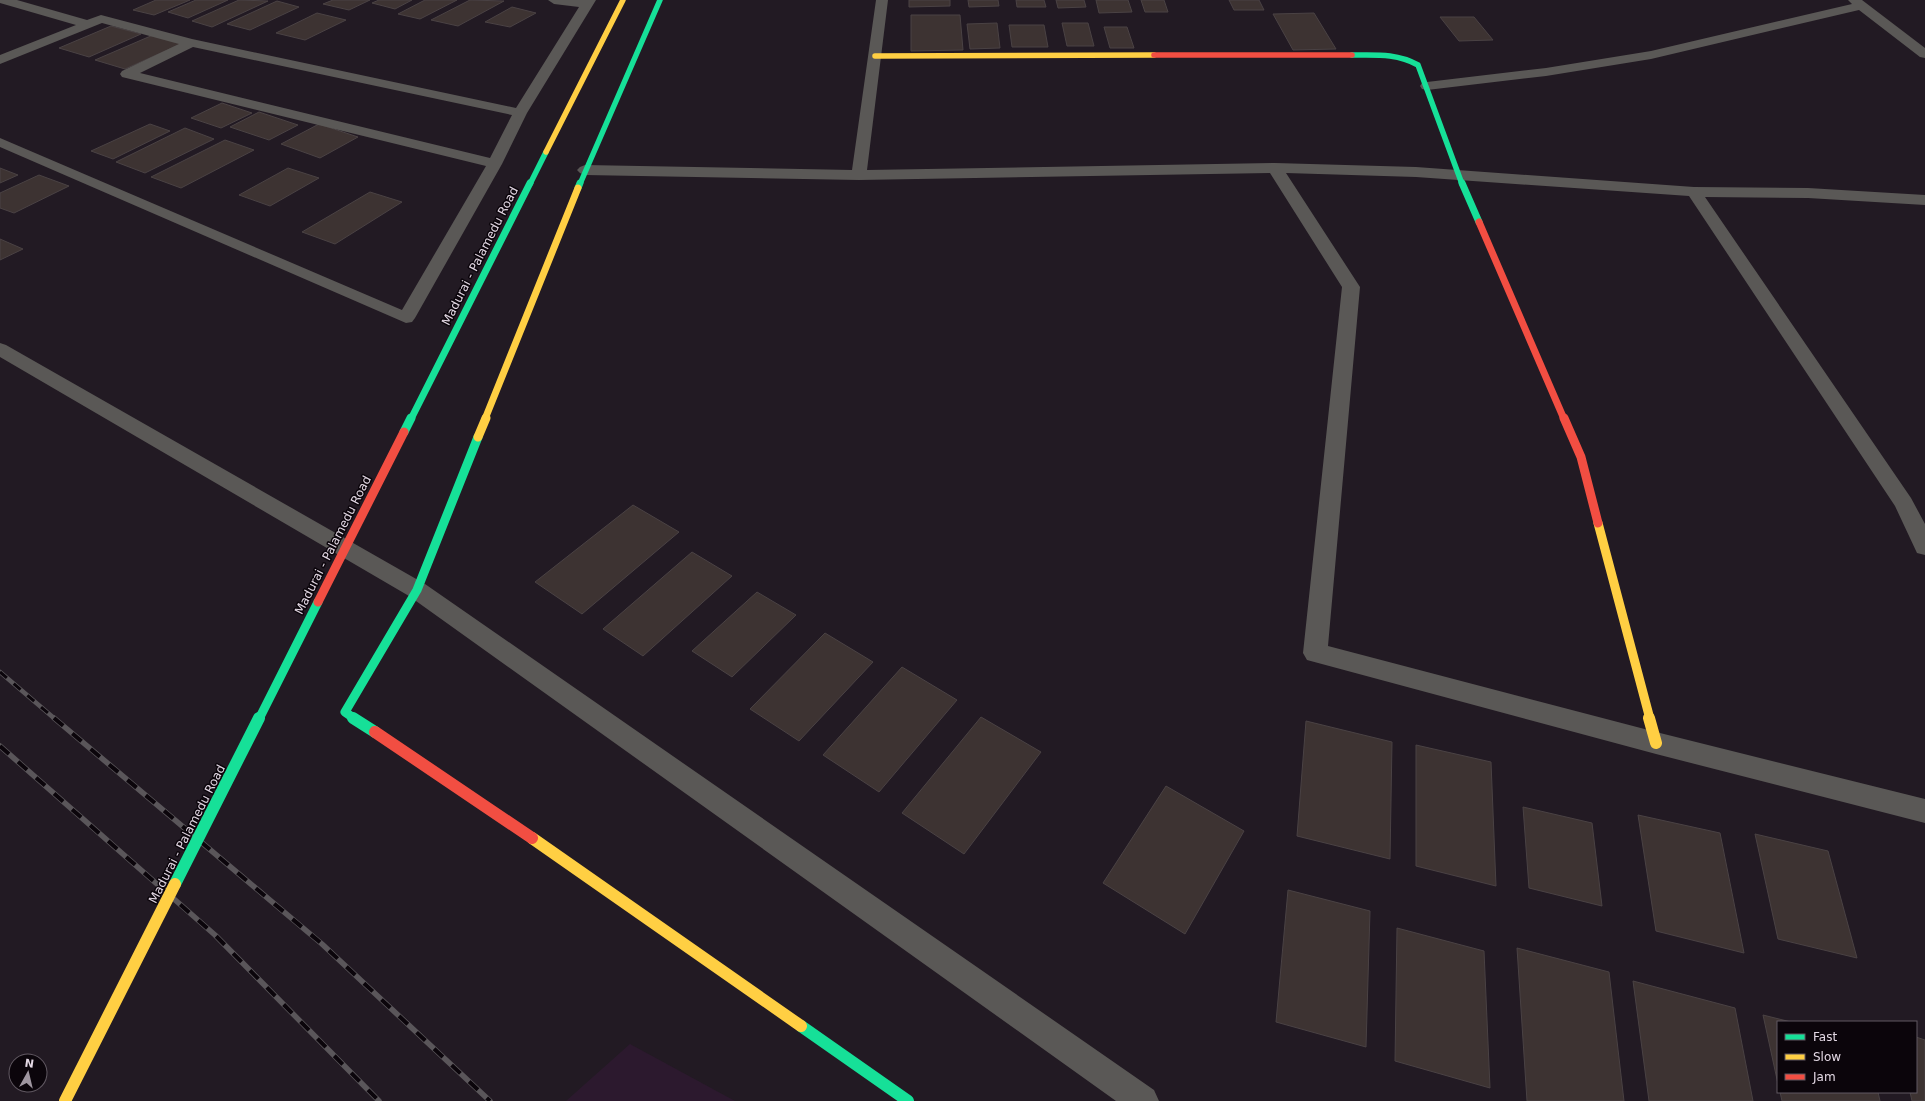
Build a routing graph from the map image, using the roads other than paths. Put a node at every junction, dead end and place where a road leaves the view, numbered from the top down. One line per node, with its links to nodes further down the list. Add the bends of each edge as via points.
1 (4, 0): 8 (street)
2 (554, 0): 6 (street)
3 (623, 0): 28 (street, Madurai - Palamedu Road, bridge)
4 (660, 0): 18 (street)
5 (882, 0): 11 (street)
6 (588, 3): 14 (street)
7 (1858, 3): 10 (street); 13 (street, via 1651,55 1546,72)
8 (87, 24): 9 (street, via 101,19); 12 (street)
9 (191, 42): 14 (street); 16 (street, via 127,74)
10 (1925, 54)
11 (875, 56): 13 (street, via 1399,56 1418,65); 20 (street)
12 (0, 60)
13 (1427, 86): 19 (street)
14 (520, 113): 16 (street)
15 (0, 142): 16 (street, via 406,318)
16 (495, 164)
17 (1275, 168): 19 (street); 20 (street); 26 (street, via 1351,288 1315,653)
18 (585, 170): 20 (street); 25 (street)
19 (1458, 174): 21 (street); 26 (street, via 1581,457)
20 (859, 175)
21 (1694, 192): 22 (street, via 1808,192); 24 (street, via 1904,503)
22 (1925, 200)
23 (0, 349): 25 (street)
24 (1925, 547)
25 (418, 590): 29 (street, via 345,712 616,896); 30 (street)
26 (1656, 744): 27 (street)
27 (1925, 811)
28 (65, 1101)
29 (908, 1101)
30 (1143, 1101)

